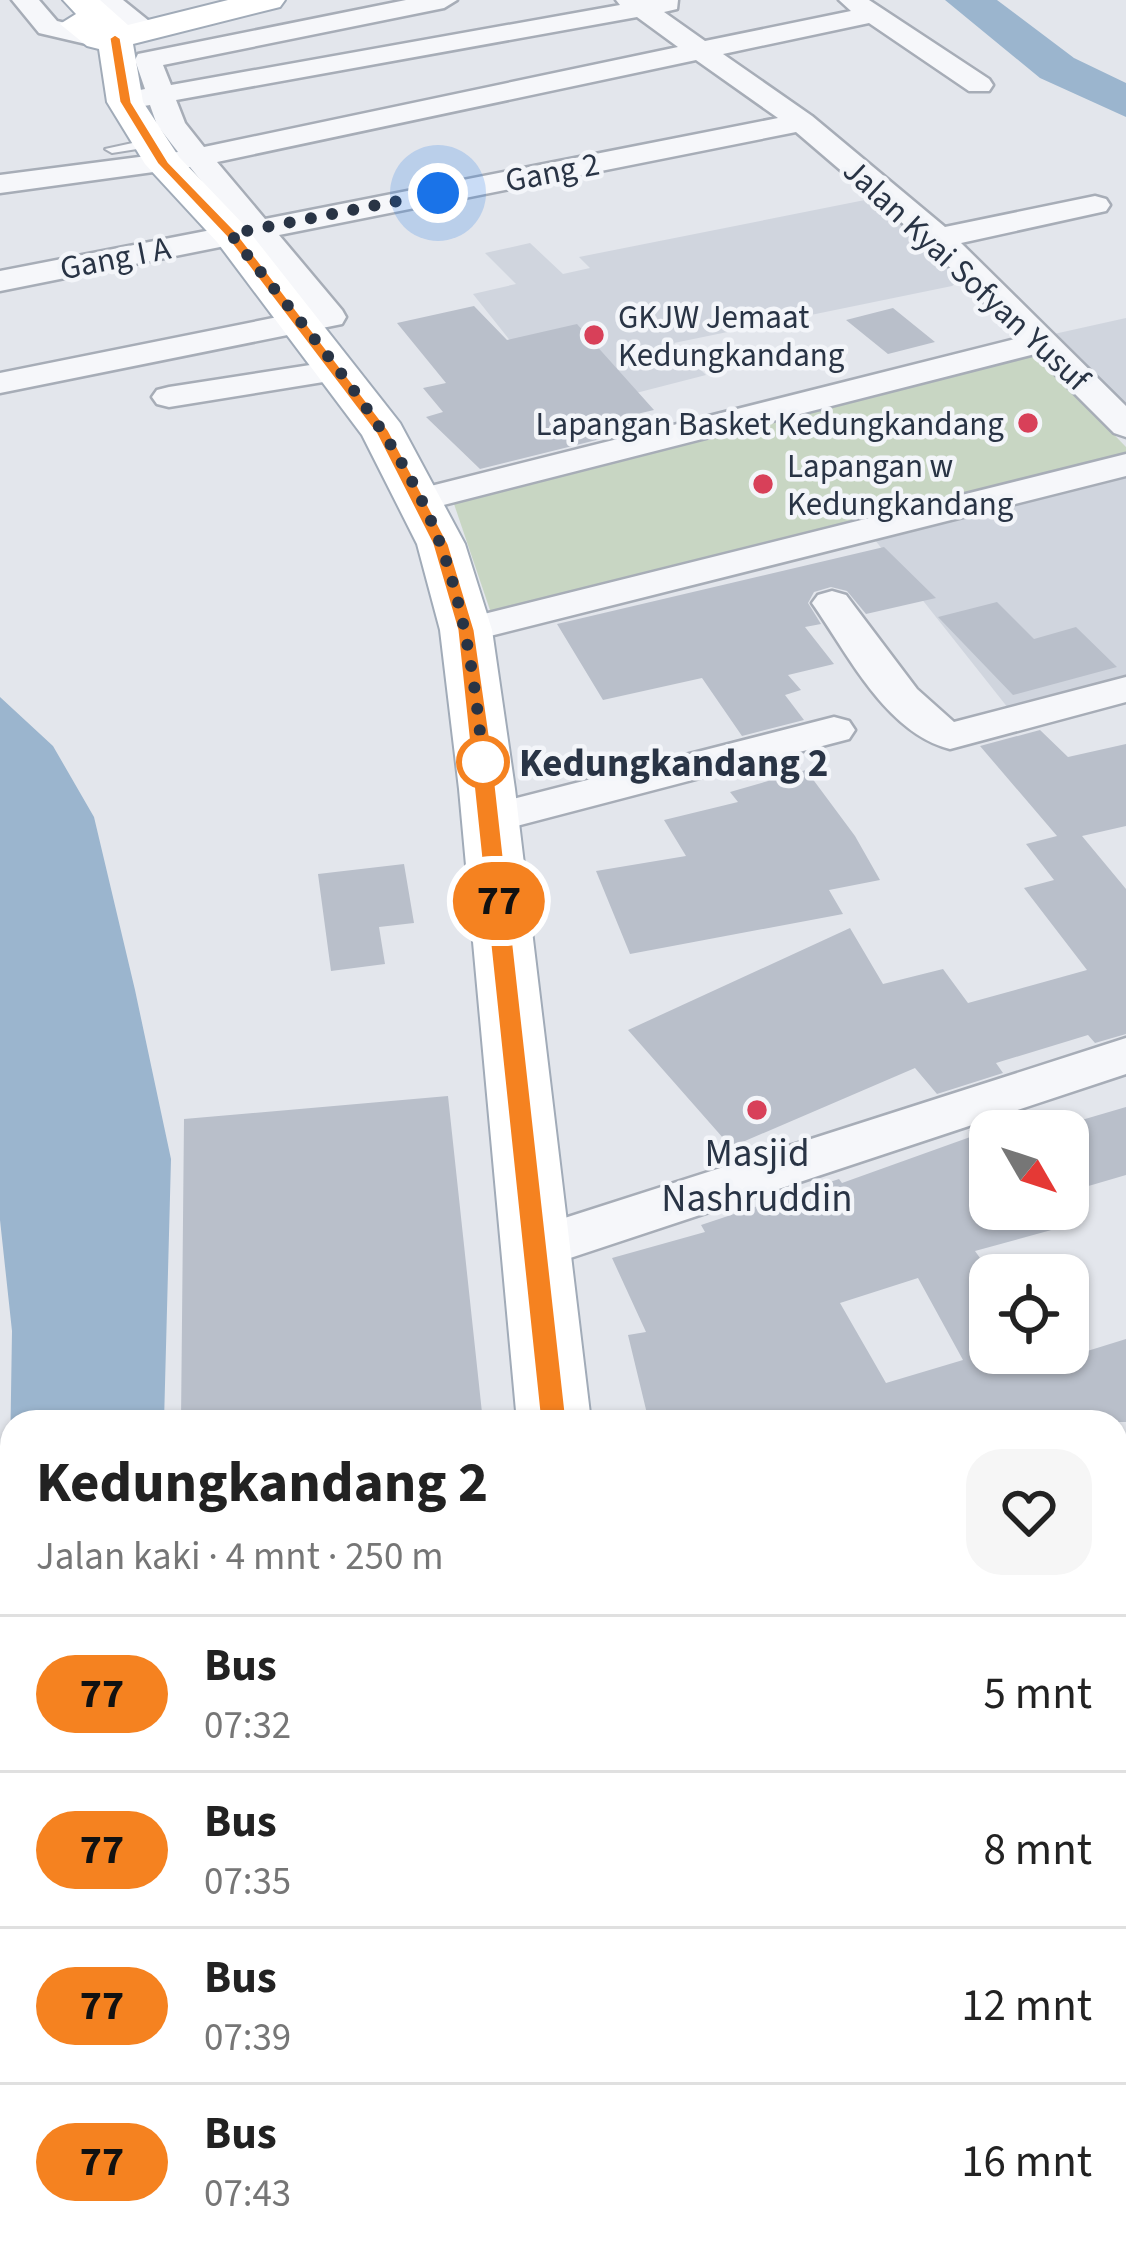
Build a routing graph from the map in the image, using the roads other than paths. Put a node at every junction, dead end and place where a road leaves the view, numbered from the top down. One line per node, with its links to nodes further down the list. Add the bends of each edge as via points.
1 (268, 0): 6 (main road, via 201,14)
2 (444, 0): 19 (street, via 148,60 171,125 330,317)
3 (691, 0): 4 (street)
4 (636, 5): 7 (street, Jalan Kyai Sofyan Yusuf); 10 (street)
5 (862, 7): 7 (street); 8 (street)
6 (89, 14): 10 (main road)
7 (705, 52): 9 (street, Jalan Kyai Sofyan Yusuf); 10 (street)
8 (979, 85)
9 (802, 122): 14 (street, Gang 2); 15 (street, Jalan Kyai Sofyan Yusuf)
10 (139, 137): 11 (street); 12 (street); 14 (main road)
11 (82, 138)
12 (0, 184)
13 (1095, 205): 15 (street)
14 (231, 234): 16 (street, Gang I A); 18 (main road)
15 (939, 238): 17 (street, Jalan Kyai Sofyan Yusuf)
16 (0, 280)
17 (1042, 342): 21 (street, Jalan Kyai Sofyan Yusuf); 23 (street)
18 (336, 371): 20 (street); 23 (main road)
19 (0, 383)
20 (169, 397)
21 (1126, 426)
22 (1126, 465): 25 (street)
23 (420, 500): 25 (main road)
24 (832, 603): 26 (street, via 909,705 950,736)
25 (466, 630): 28 (main road)
26 (1126, 689)
27 (834, 730): 28 (street)
28 (490, 819): 30 (main road)
29 (1126, 1056): 30 (street)
30 (537, 1248): 31 (main road)
31 (553, 1410)

